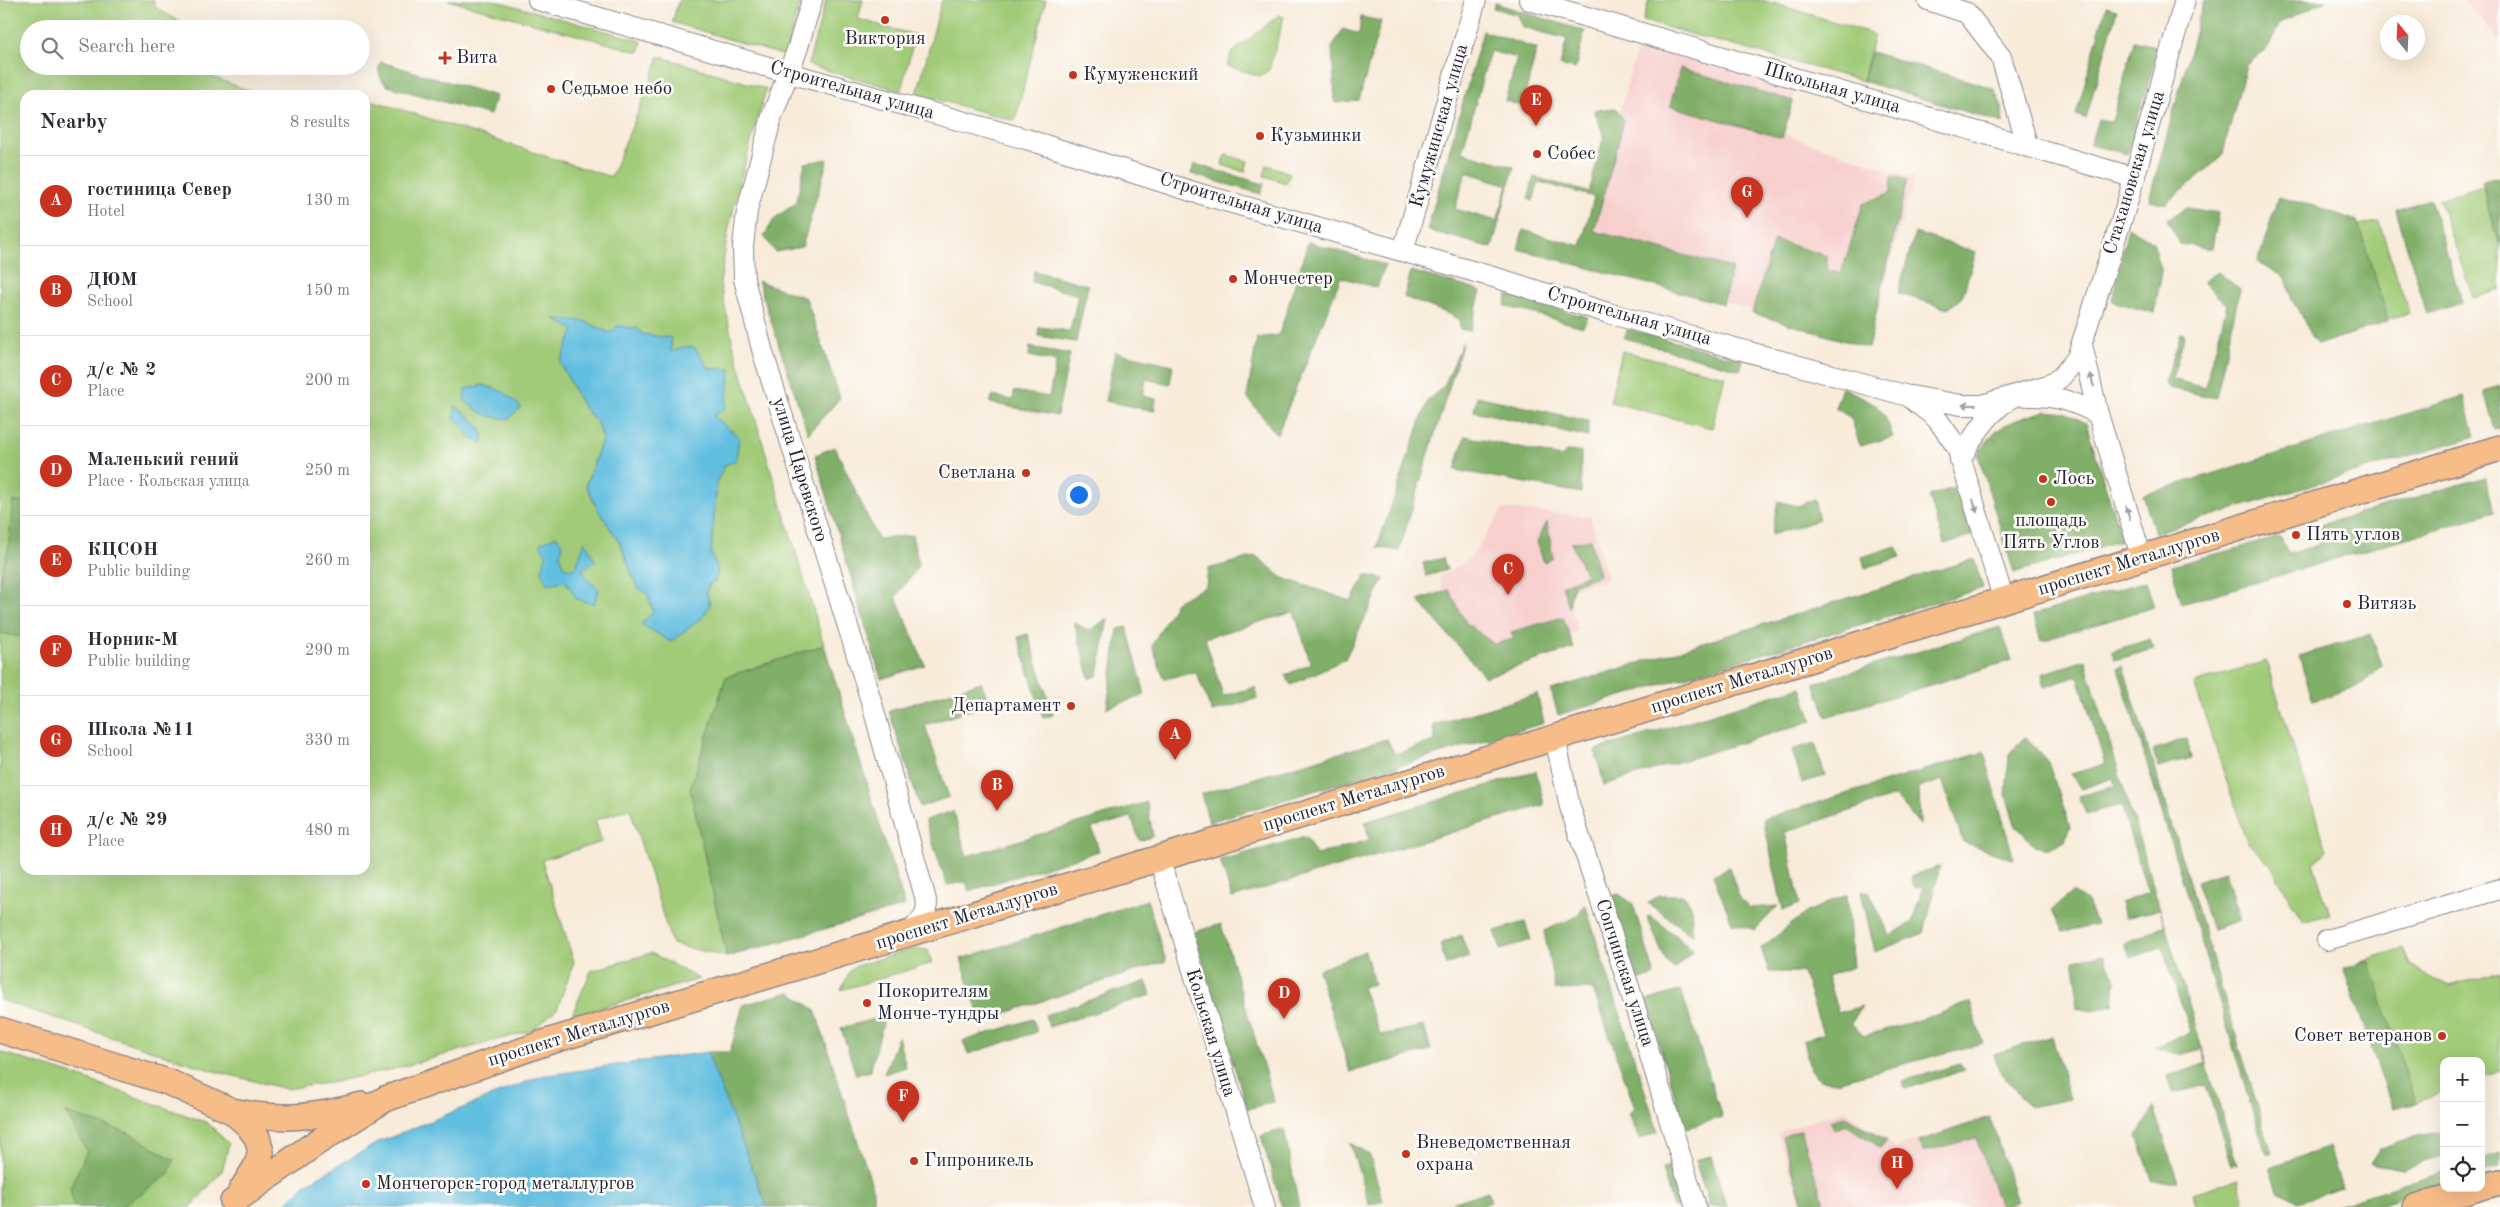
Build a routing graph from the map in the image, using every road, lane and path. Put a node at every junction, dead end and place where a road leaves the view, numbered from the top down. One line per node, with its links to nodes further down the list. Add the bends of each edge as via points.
1 (538, 0): 7 (street, Строительная улица)
2 (812, 0): 7 (street, улица Царевского)
3 (1476, 0): 10 (street, Кумужинская улица)
4 (1529, 0): 8 (street, Школьная улица)
5 (1928, 0): 8 (street, via 1967,13 2001,57)
6 (2185, 0): 9 (street, Стахановская улица)
7 (789, 73): 10 (street, Строительная улица, via 1026,139); 22 (street, улица Царевского, via 772,116 747,211 744,279 763,353 872,704)
8 (2028, 147): 9 (street, Школьная улица)
9 (2134, 178): 11 (street, Стахановская улица)
10 (1403, 252): 12 (street, Строительная улица)
11 (2082, 345): 13 (street, via 2077,358 2061,377); 14 (street, one-way to 11)
12 (1908, 396): 13 (street, one-way to 12, via 1982,405 1960,405); 16 (street, Строительная улица, via 1937,419 1957,447)
13 (2017, 396): 14 (street, via 2054,396); 16 (street, via 1985,422)
14 (2098, 414): 17 (street, one-way to 14)
15 (2500, 448): 17 (main road, проспект Металлургов)
16 (1960, 460): 18 (street, one-way to 18)
17 (2142, 559): 18 (main road, проспект Металлургов)
18 (2004, 601): 19 (main road, проспект Металлургов)
19 (1555, 738): 20 (main road, проспект Металлургов); 34 (street, Сопчинская улица, via 1570,807)
20 (1159, 858): 23 (main road, проспект Металлургов); 33 (street, Кольская улица)
21 (2500, 889): 25 (street)
22 (927, 904): 23 (street, via 934,912); 24 (street, via 925,915)
23 (961, 918): 24 (main road, проспект Металлургов)
24 (909, 934): 27 (main road, проспект Металлургов, via 547,1042)
25 (2327, 940)
26 (0, 1030): 28 (main road, via 168,1082)
27 (385, 1099): 28 (main road, via 339,1112 285,1118 263,1118); 32 (main road, проспект Металлургов)
28 (232, 1111): 32 (main road, via 248,1125 261,1152 249,1181)
29 (2500, 1182): 30 (main road)
30 (2485, 1186)
31 (2467, 1192): 35 (main road)
32 (230, 1204)
33 (1265, 1207)
34 (1696, 1207)
35 (2416, 1207)

